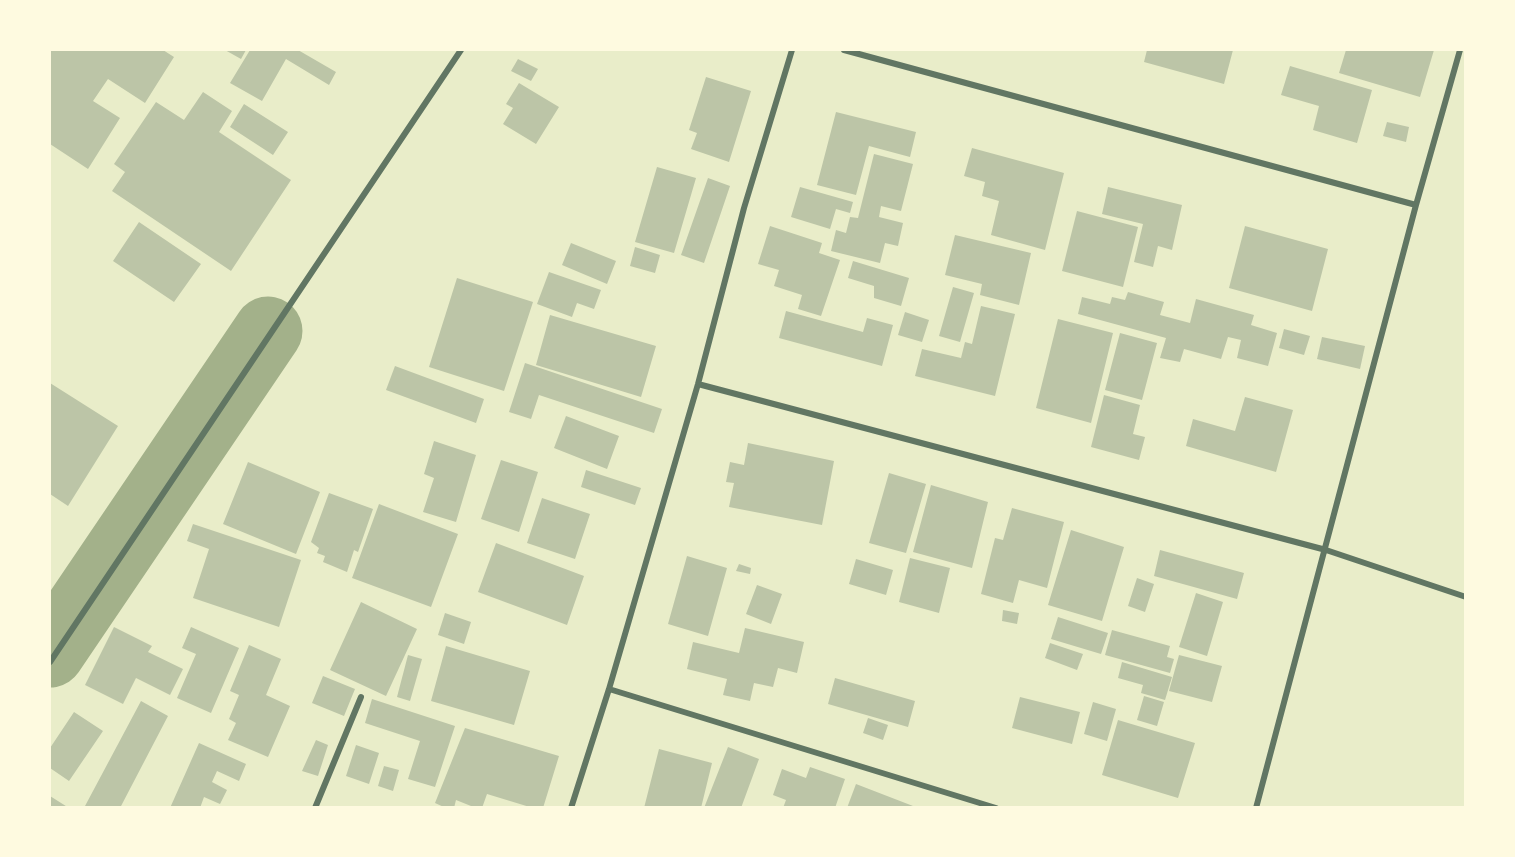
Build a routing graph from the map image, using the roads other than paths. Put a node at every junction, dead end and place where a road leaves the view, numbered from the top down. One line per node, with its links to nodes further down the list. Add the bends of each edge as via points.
1 (461, 50): 9 (street)
2 (792, 50): 6 (street, via 744,208)
3 (844, 50): 5 (street)
4 (1460, 50): 5 (street)
5 (1416, 206): 7 (street)
6 (698, 384): 7 (street); 10 (street)
7 (1326, 550): 8 (street); 15 (street)
8 (1466, 597)
9 (50, 662)
10 (609, 689): 13 (street); 14 (street)
11 (361, 697): 12 (street)
12 (315, 807)
13 (571, 807)
14 (992, 807)
15 (1256, 807)

